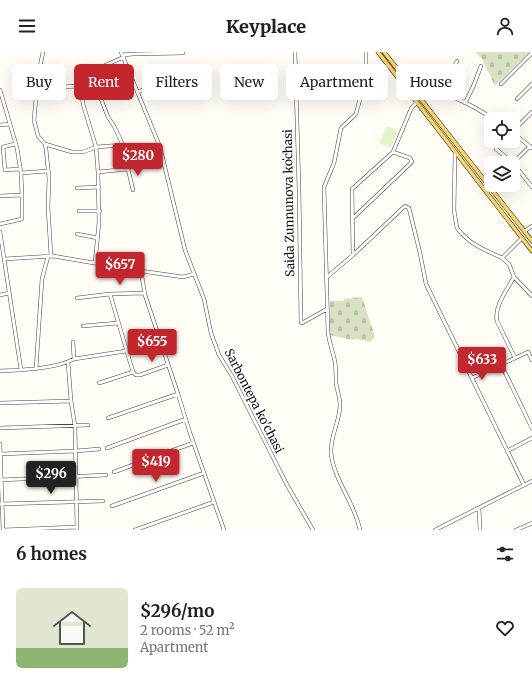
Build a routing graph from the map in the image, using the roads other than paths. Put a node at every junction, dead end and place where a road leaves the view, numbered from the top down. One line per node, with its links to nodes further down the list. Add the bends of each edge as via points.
1 (43, 52): 11 (street)
2 (295, 52): 86 (street, Saida Zunnunova koʻchasi, via 301,322)
3 (366, 52): 78 (street, via 366,76 356,114 342,128 334,163 324,187)
4 (378, 52): 27 (main road)
5 (384, 52): 15 (main road)
6 (133, 53): 7 (street); 9 (street)
7 (183, 53)
8 (532, 54): 16 (street)
9 (122, 55): 12 (street); 20 (street)
10 (457, 61): 13 (street)
11 (41, 64)
12 (103, 64)
13 (456, 64)
14 (480, 66): 28 (street, via 474,87)
15 (396, 68)
16 (501, 84)
17 (532, 84): 21 (street)
18 (0, 90): 33 (street)
19 (142, 90): 20 (street)
20 (137, 92): 77 (street, Sarbontepa ko'chasi, via 160,147 185,250)
21 (517, 99)
22 (35, 100): 38 (street, via 34,120 38,136)
23 (83, 100): 40 (street)
24 (102, 100): 39 (street)
25 (421, 100): 31 (main road)
26 (459, 100): 28 (street)
27 (416, 103): 32 (main road); 43 (street)
28 (465, 103): 30 (street)
29 (532, 112): 35 (street)
30 (484, 114)
31 (436, 119): 32 (main road); 64 (main road)
32 (432, 123): 44 (main road)
33 (10, 124): 34 (street); 37 (street)
34 (0, 125)
35 (520, 125)
36 (520, 138): 41 (street)
37 (15, 144): 48 (street); 48 (street, via 3,147 6,170)
38 (45, 144): 40 (street, via 72,152 82,152); 49 (street)
39 (123, 145): 40 (street); 47 (street)
40 (96, 147): 50 (street)
41 (531, 147): 46 (street)
42 (496, 149): 45 (street)
43 (393, 152): 61 (street, via 352,189); 61 (street, via 410,158 412,162)
44 (455, 153): 68 (main road); 73 (street, via 454,210 457,228 471,242)
45 (504, 156)
46 (520, 157)
47 (126, 159)
48 (20, 169): 52 (street)
49 (48, 171): 52 (street); 72 (street)
50 (98, 172): 53 (street); 56 (street, via 128,169)
51 (520, 172): 54 (street)
52 (21, 173): 57 (street)
53 (99, 187): 55 (street); 60 (street)
54 (532, 187)
55 (77, 188)
56 (133, 190)
57 (22, 195): 58 (street); 62 (street, via 22,219)
58 (0, 196)
59 (79, 211): 60 (street)
60 (100, 211): 67 (street)
61 (352, 220): 71 (street)
62 (0, 224)
63 (532, 226): 64 (street)
64 (525, 231): 69 (main road)
65 (0, 233): 74 (street)
66 (77, 234): 67 (street)
67 (98, 238): 75 (street)
68 (522, 238): 70 (main road); 73 (street)
69 (532, 241)
70 (532, 252)
71 (353, 255): 78 (street); 101 (street, via 405,206 409,208 426,284)
72 (50, 256): 74 (street); 75 (street); 97 (street, via 42,279)
73 (502, 258): 79 (street, via 509,264)
74 (4, 259): 80 (street)
75 (95, 263): 76 (street)
76 (141, 271): 77 (street, via 183,277); 81 (street)
77 (194, 274): 140 (street, Sarbontepa ko'chasi, via 204,299 211,333 219,355 287,486)
78 (327, 277): 86 (street)
79 (514, 277): 84 (street); 91 (street, via 496,316)
80 (10, 293): 83 (street); 98 (street)
81 (144, 293): 82 (street); 96 (street)
82 (110, 294): 85 (street); 87 (street)
83 (0, 295)
84 (532, 296)
85 (77, 298)
86 (327, 309): 141 (street, via 329,342 335,362 340,404 331,452 334,466 358,519)
87 (118, 323): 88 (street); 90 (street)
88 (83, 326)
89 (73, 342): 92 (street)
90 (126, 351): 92 (street); 100 (street)
91 (515, 358): 93 (street, via 528,352); 95 (street)
92 (74, 359): 94 (street)
93 (532, 360)
94 (68, 362): 97 (street); 104 (street)
95 (501, 364): 101 (street); 111 (street)
96 (168, 365): 100 (street, via 140,375); 103 (street)
97 (36, 369): 98 (street)
98 (20, 370): 99 (street)
99 (0, 371)
100 (133, 372): 102 (street)
101 (472, 378): 117 (street)
102 (99, 383)
103 (178, 394): 106 (street); 107 (street)
104 (71, 401): 105 (street); 109 (street)
105 (0, 403)
106 (108, 418)
107 (186, 419): 113 (street); 115 (street)
108 (88, 425): 109 (street)
109 (75, 426): 110 (street); 118 (street)
110 (0, 428)
111 (532, 428)
112 (532, 438): 117 (street)
113 (193, 443): 120 (street); 121 (street)
114 (0, 444): 119 (street)
115 (107, 448)
116 (99, 449): 118 (street)
117 (507, 450): 126 (street)
118 (76, 451): 119 (street); 123 (street)
119 (0, 454): 124 (street)
120 (114, 472)
121 (204, 473): 129 (street); 131 (street)
122 (106, 475): 123 (street)
123 (76, 477): 124 (street); 127 (street)
124 (0, 480): 130 (street)
125 (532, 481): 126 (street)
126 (524, 484): 132 (street)
127 (76, 501): 128 (street); 130 (street); 135 (street)
128 (103, 501)
129 (214, 502): 134 (street); 139 (street)
130 (1, 504): 136 (street)
131 (112, 506)
132 (479, 508): 142 (street); 143 (street)
133 (532, 523): 144 (street)
134 (150, 525): 137 (street); 138 (street)
135 (77, 528): 136 (street)
136 (3, 530)
137 (135, 530)
138 (152, 530)
139 (224, 530)
140 (313, 530)
141 (360, 530)
142 (435, 530)
143 (480, 530)
144 (516, 530)

